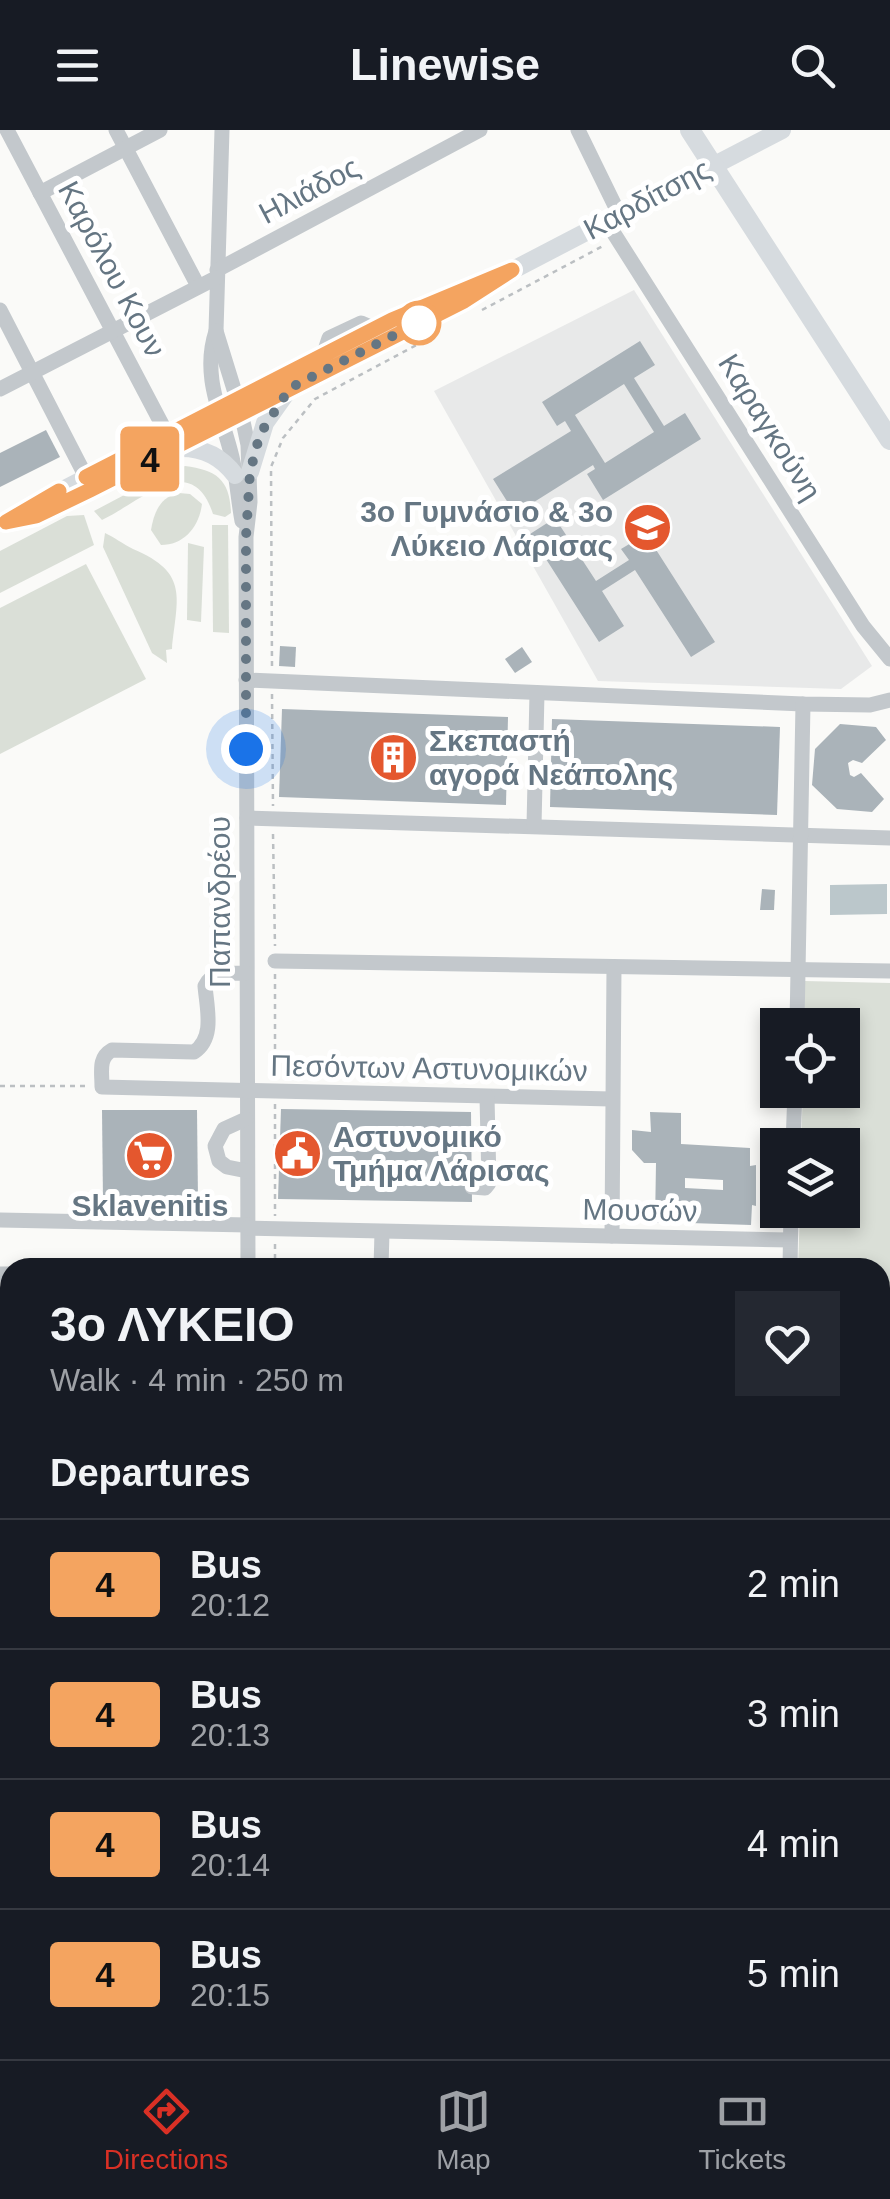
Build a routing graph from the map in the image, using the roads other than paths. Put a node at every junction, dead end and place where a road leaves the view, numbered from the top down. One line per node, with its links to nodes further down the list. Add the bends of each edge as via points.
1 (6, 130): 10 (street, Καρόλου Κουν)
2 (116, 130): 9 (street)
3 (160, 130): 9 (street)
4 (480, 130): 13 (street, Ηλιάδος)
5 (578, 130): 11 (street, Καραγκούνη)
6 (690, 130): 25 (highway)
7 (782, 130): 11 (main road, Καρδίτσης)
8 (226, 132): 13 (street)
9 (125, 148): 10 (street); 14 (street)
10 (40, 193): 17 (street, Καρόλου Κουν)
11 (613, 218): 12 (main road, Καρδίτσης); 30 (street, Καραγκούνη, via 863,626)
12 (512, 270): 19 (main road, Καρδίτσης); 21 (main road, Καρδίτσης)
13 (216, 274): 14 (street, Ηλιάδος); 18 (street)
14 (198, 286): 17 (street, Ηλιάδος)
15 (0, 310): 20 (street)
16 (368, 326): 19 (street, via 360,323 329,338)
17 (113, 330): 20 (street, Ηλιάδος); 26 (street, Καρόλου Κουν)
18 (216, 332): 23 (street); 24 (street, via 210,371)
19 (323, 356): 23 (main road, Καρδίτσης)
20 (32, 372): 22 (street, Ηλιάδος); 28 (street)
21 (290, 388): 23 (main road, Καρδίτσης); 27 (main road, via 265,423)
22 (0, 389)
23 (237, 398): 24 (main road, Καρδίτσης); 27 (street)
24 (220, 416): 26 (main road, Καρδίτσης); 27 (street)
25 (890, 440)
26 (170, 441): 27 (main road, via 208,452); 28 (main road, Καρδίτσης); 29 (main road, Καρδίτσης, via 36,516)
27 (243, 474): 31 (street, Παπανδρέου)
28 (86, 477): 29 (main road, Καρδίτσης)
29 (2, 520)
30 (890, 659)
31 (246, 680): 32 (street); 35 (street, Παπανδρέου)
32 (537, 693): 34 (street); 36 (street)
33 (890, 700): 34 (street)
34 (803, 704): 37 (street)
35 (247, 818): 36 (street); 43 (street, Παπανδρέου)
36 (534, 826): 37 (street)
37 (799, 836): 38 (street); 41 (street)
38 (890, 838)
39 (275, 961): 40 (street)
40 (614, 967): 41 (street); 47 (street)
41 (798, 970): 42 (street); 44 (street)
42 (890, 971)
43 (246, 974): 45 (street, Παπανδρέου); 45 (street, Πεσόντων Αστυνομικών, via 209,979 208,1032 194,1052 112,1050 102,1062 102,1086)
44 (797, 1008)
45 (246, 1092): 46 (street, Πεσόντων Αστυνομικών); 48 (street, Παπανδρέου)
46 (487, 1098): 47 (street, Πεσόντων Αστυνομικών); 50 (street, via 488,1183)
47 (611, 1100): 55 (street)
48 (246, 1119): 49 (street, Παπανδρέου); 49 (street, via 224,1129 216,1154 227,1167)
49 (248, 1171): 52 (street, Παπανδρέου)
50 (472, 1188)
51 (0, 1220): 52 (street, Μουσών)
52 (248, 1227): 54 (street, Μουσών); 57 (street, Παπανδρέου)
53 (790, 1228): 56 (street)
54 (382, 1232): 55 (street, Μουσών); 58 (street)
55 (612, 1236): 56 (street, Μουσών)
56 (790, 1240): 59 (street)
57 (248, 1258)
58 (381, 1258)
59 (790, 1258)

